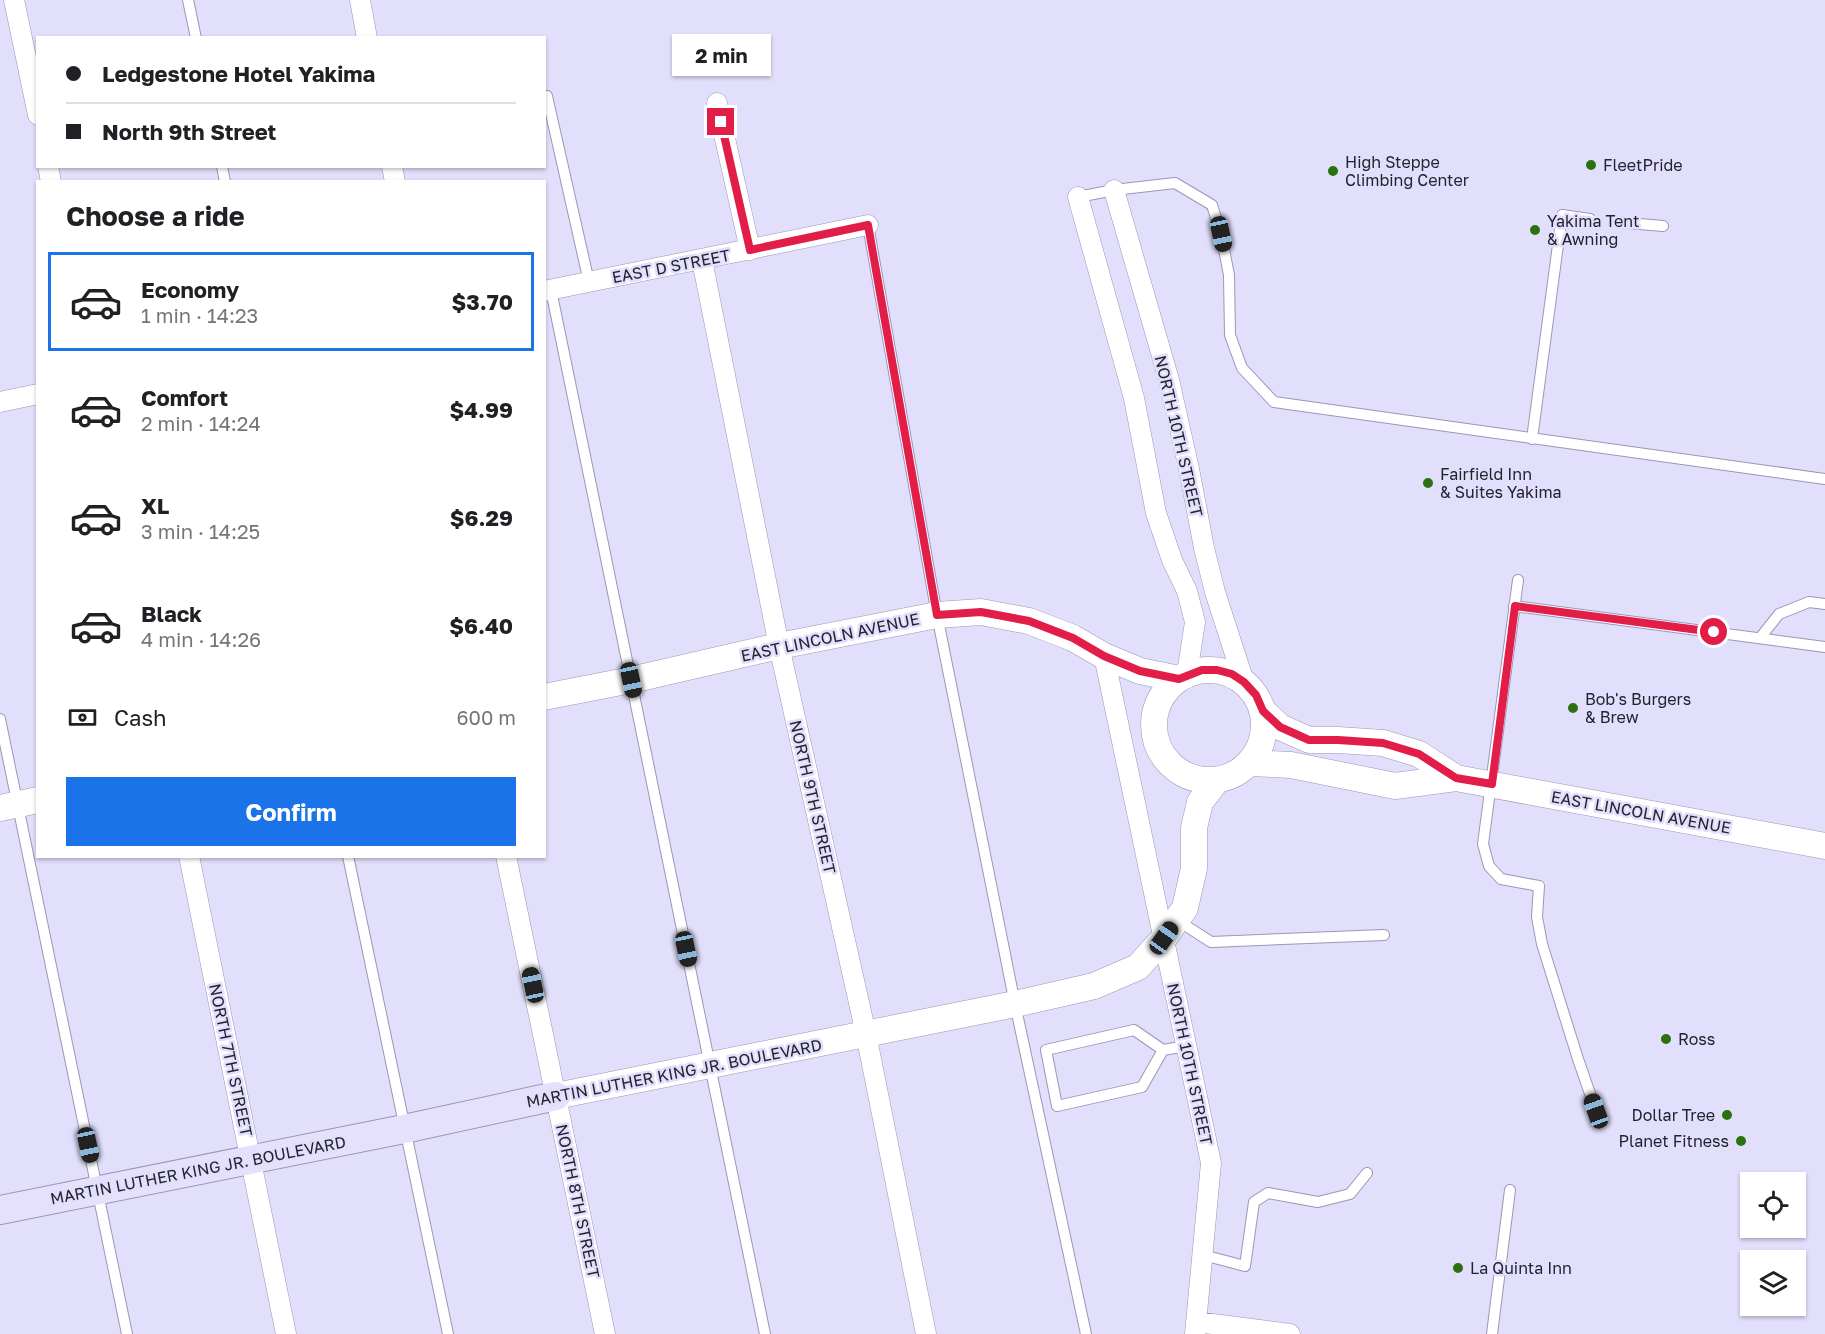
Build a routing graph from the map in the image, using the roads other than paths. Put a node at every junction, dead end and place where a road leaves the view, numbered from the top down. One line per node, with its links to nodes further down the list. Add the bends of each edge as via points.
1 (14, 0): 8 (street)
2 (188, 0): 4 (lane)
3 (360, 0): 5 (street)
4 (196, 36)
5 (367, 36)
6 (546, 96): 17 (lane)
7 (717, 104): 15 (street)
8 (36, 105)
9 (1114, 190): 10 (lane); 21 (lane, via 1175,183 1212,205 1229,275 1230,335 1242,368 1274,402); 33 (street, NORTH 10TH STREET, via 1169,380 1215,592)
10 (1078, 197): 31 (street, via 1134,398 1156,513 1195,622)
11 (1590, 219): 21 (lane, via 1562,214)
12 (1628, 223): 14 (lane)
13 (868, 225): 15 (street, EAST D STREET); 26 (lane)
14 (1663, 226)
15 (750, 250): 16 (street, EAST D STREET)
16 (702, 260): 17 (street, EAST D STREET); 28 (street, NORTH 9TH STREET)
17 (588, 282): 18 (street, EAST D STREET)
18 (548, 290): 32 (lane)
19 (36, 394): 20 (street)
20 (0, 402)
21 (1532, 439): 22 (lane)
22 (1825, 479)
23 (1518, 580): 25 (lane)
24 (1825, 604): 27 (lane, via 1809,602 1779,614)
25 (1515, 606): 27 (lane); 40 (lane)
26 (937, 615): 28 (street, EAST LINCOLN AVENUE); 30 (street, EAST LINCOLN AVENUE, via 981,612 1029,621 1073,638); 48 (lane)
27 (1760, 638): 29 (lane)
28 (779, 646): 32 (street, EAST LINCOLN AVENUE); 49 (street, NORTH 9TH STREET)
29 (1825, 646)
30 (1104, 656): 31 (street, EAST LINCOLN AVENUE, via 1140,671); 46 (street, NORTH 10TH STREET)
31 (1183, 676): 33 (street, via 1217,670); 39 (street, via 1165,691 1156,708 1157,744 1181,772 1198,779)
32 (631, 680): 34 (street, EAST LINCOLN AVENUE); 52 (lane)
33 (1244, 682): 35 (street)
34 (546, 697)
35 (1263, 711): 37 (street, via 1260,747); 38 (street, EAST LINCOLN AVENUE, via 1280,727 1309,740 1383,743 1419,754)
36 (0, 719): 41 (lane)
37 (1250, 763): 38 (street, EAST LINCOLN AVENUE, via 1291,765 1395,786); 39 (street)
38 (1456, 778): 40 (street, EAST LINCOLN AVENUE)
39 (1217, 780): 46 (street, MARTIN LUTHER KING JR. BOULEVARD, via 1200,802 1194,828 1194,868 1185,908)
40 (1492, 784): 42 (street, EAST LINCOLN AVENUE); 54 (lane, via 1483,844 1489,866 1501,879 1539,886 1537,917 1542,944)
41 (18, 804): 58 (lane)
42 (1825, 846)
43 (189, 858): 56 (street, NORTH 7TH STREET)
44 (348, 858): 55 (lane)
45 (506, 858): 53 (street, NORTH 8TH STREET)
46 (1171, 929): 47 (lane, via 1211,942); 48 (street, MARTIN LUTHER KING JR. BOULEVARD, via 1138,967 1094,986); 50 (street, NORTH 10TH STREET)
47 (1384, 935)
48 (1015, 1004): 49 (street, MARTIN LUTHER KING JR. BOULEVARD); 69 (lane)
49 (866, 1034): 52 (street, MARTIN LUTHER KING JR. BOULEVARD); 68 (street, NORTH 9TH STREET)
50 (1186, 1046): 51 (lane); 61 (street, NORTH 10TH STREET, via 1211,1163)
51 (1163, 1050): 51 (lane, via 1142,1087 1057,1106 1046,1050 1134,1030)
52 (710, 1065): 53 (street, MARTIN LUTHER KING JR. BOULEVARD); 67 (lane)
53 (556, 1096): 55 (main road, MARTIN LUTHER KING JR. BOULEVARD); 66 (street, NORTH 8TH STREET)
54 (1596, 1111)
55 (404, 1129): 56 (main road, MARTIN LUTHER KING JR. BOULEVARD); 65 (lane)
56 (252, 1160): 58 (main road, MARTIN LUTHER KING JR. BOULEVARD); 64 (street, NORTH 7TH STREET)
57 (1366, 1173): 61 (lane, via 1350,1194 1318,1202 1268,1193 1254,1202 1245,1266)
58 (97, 1190): 60 (main road, MARTIN LUTHER KING JR. BOULEVARD); 63 (lane)
59 (1510, 1190): 71 (lane)
60 (0, 1210)
61 (1203, 1255): 62 (street, NORTH 10TH STREET)
62 (1196, 1328): 70 (street)
63 (127, 1334)
64 (286, 1334)
65 (448, 1334)
66 (606, 1334)
67 (765, 1334)
68 (926, 1334)
69 (1086, 1334)
70 (1290, 1334)
71 (1492, 1334)

